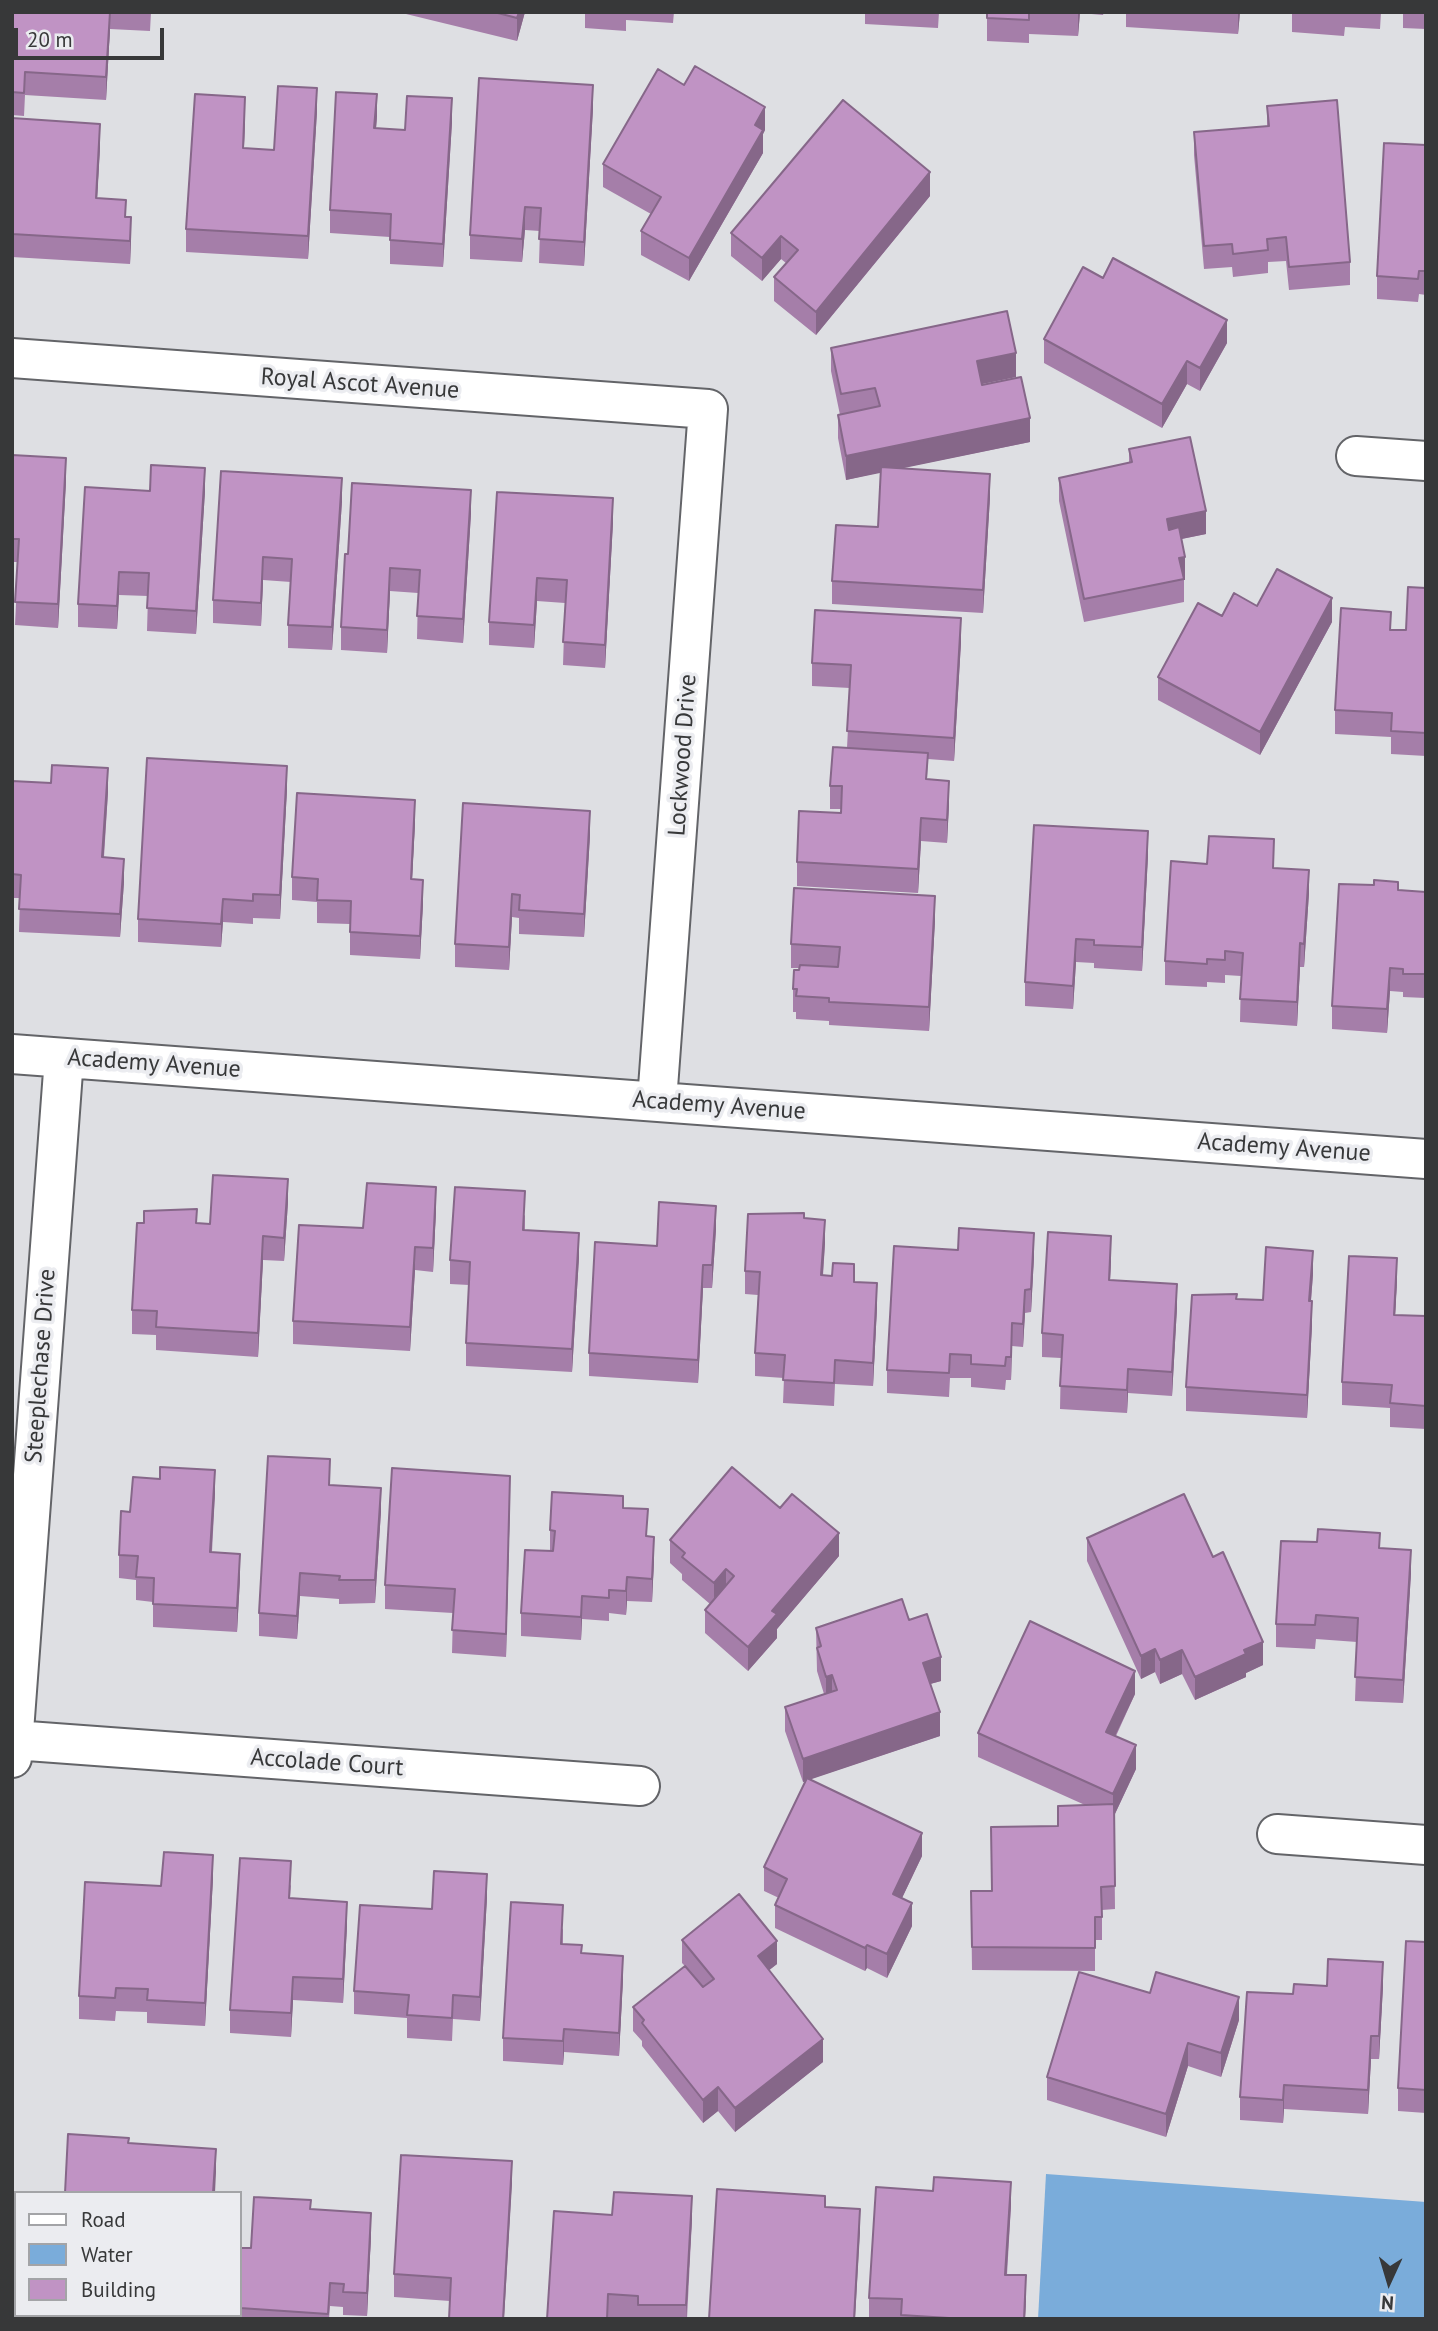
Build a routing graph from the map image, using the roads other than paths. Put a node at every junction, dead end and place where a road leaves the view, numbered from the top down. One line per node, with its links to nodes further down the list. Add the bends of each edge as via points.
1 (12, 358): 2 (street, Royal Ascot Avenue)
2 (709, 409): 7 (street, Lockwood Drive)
3 (1356, 456): 4 (street)
4 (1426, 461)
5 (12, 1054): 6 (street, Academy Avenue)
6 (64, 1058): 7 (street, Academy Avenue); 9 (street, Steeplechase Drive)
7 (657, 1101): 8 (street, Academy Avenue)
8 (1426, 1159)
9 (13, 1749): 10 (street, Accolade Court)
10 (640, 1786)
11 (1278, 1834): 12 (street)
12 (1426, 1845)

